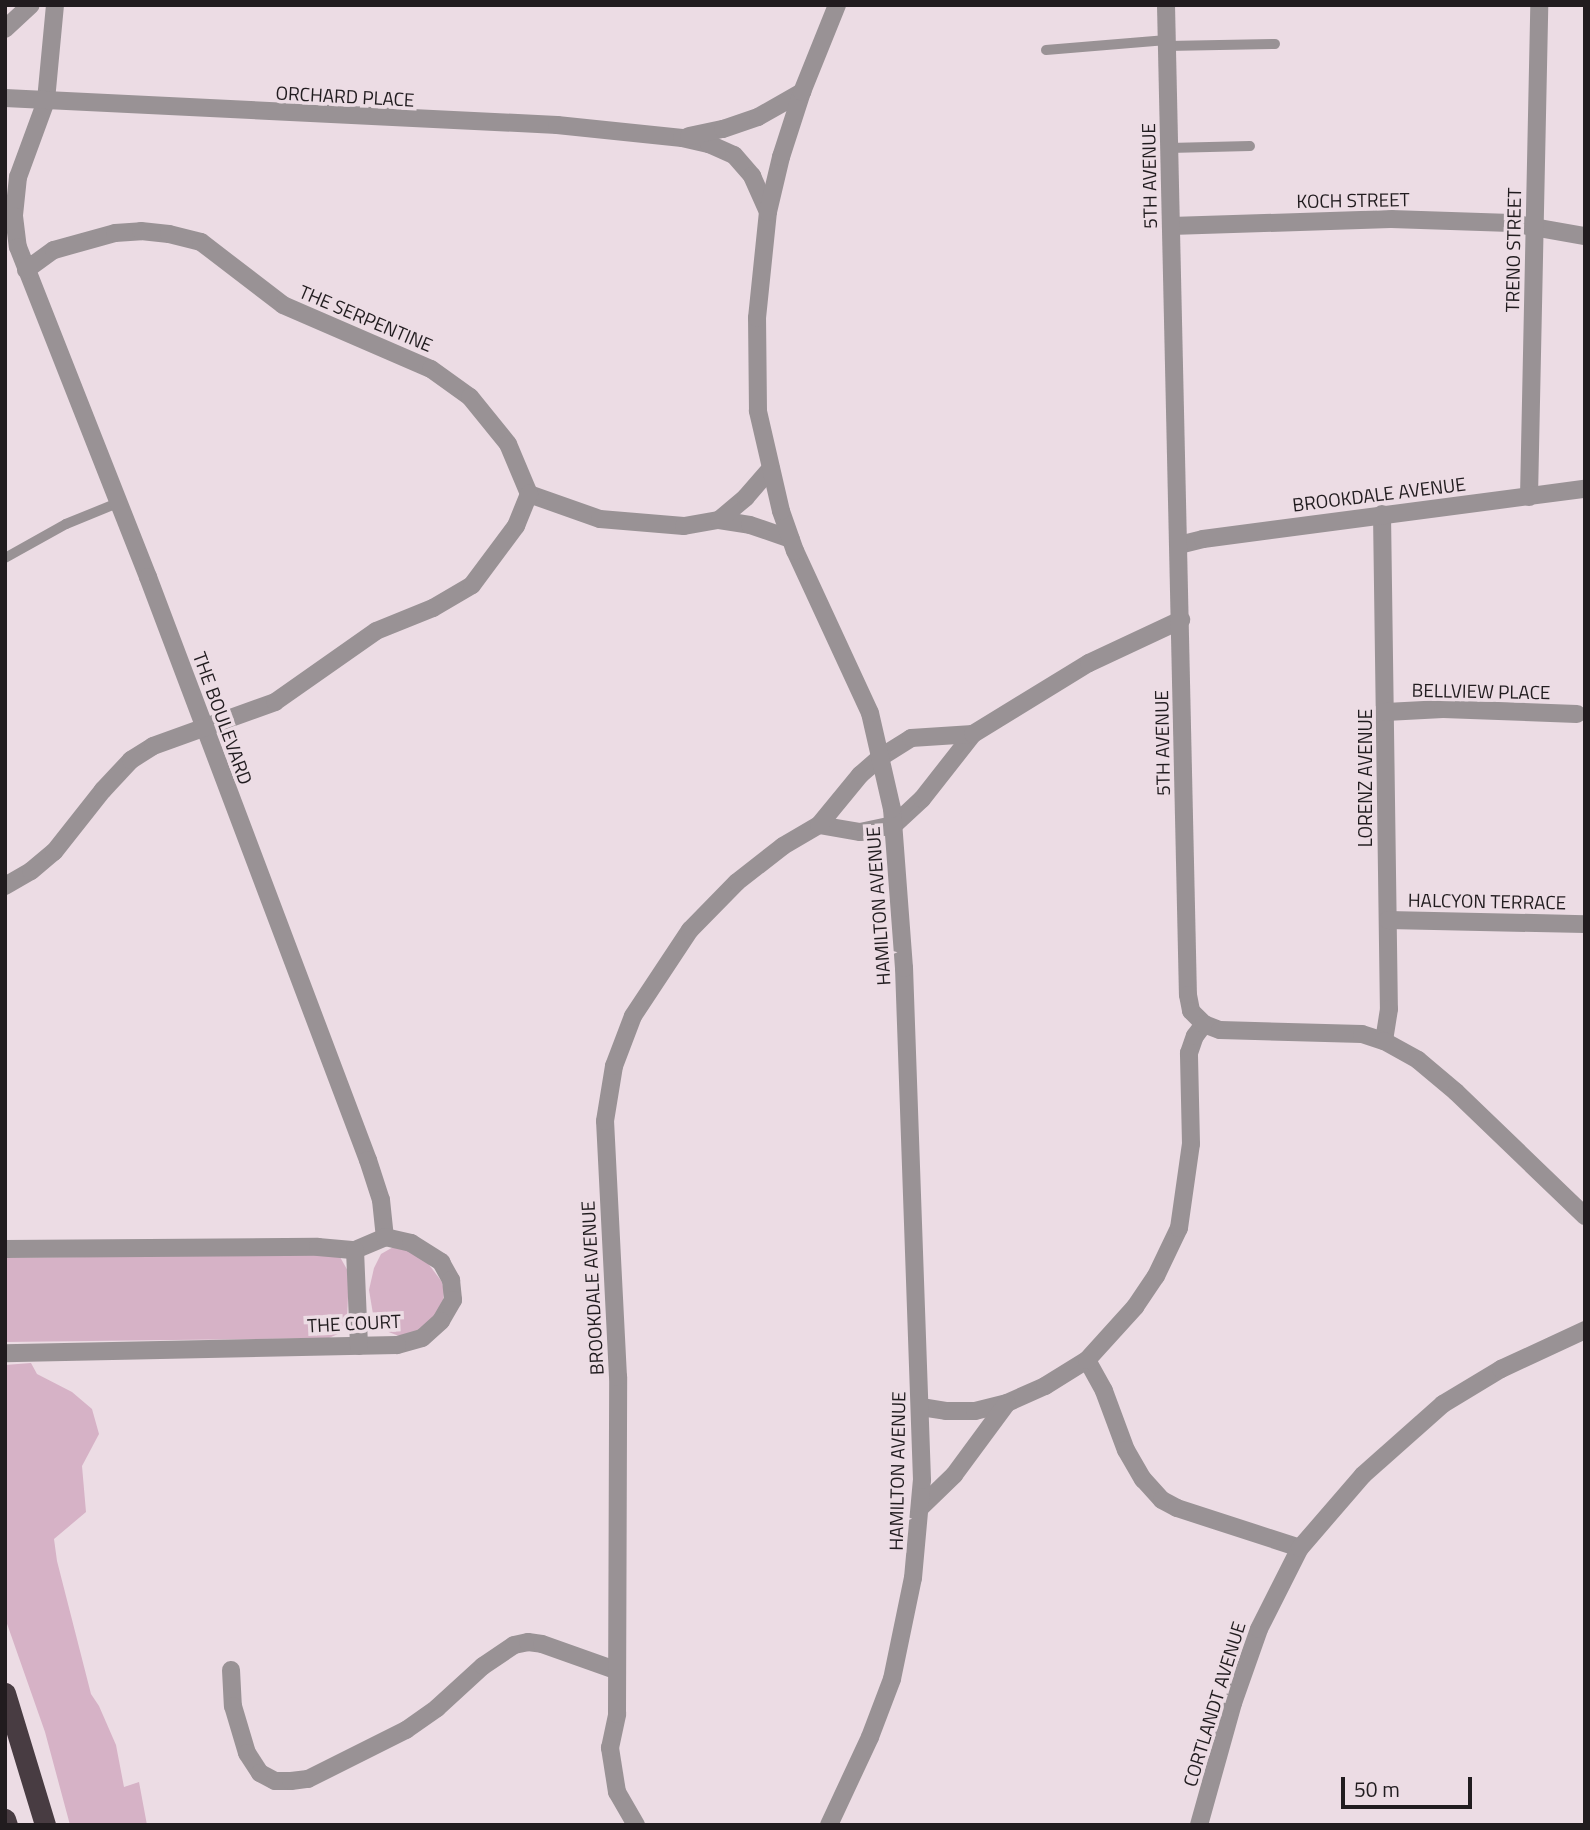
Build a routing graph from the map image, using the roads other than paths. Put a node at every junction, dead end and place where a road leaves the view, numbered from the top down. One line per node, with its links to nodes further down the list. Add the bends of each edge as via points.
1 (31, 5): 6 (street)
2 (55, 5): 12 (street, THE BOULEVARD)
3 (837, 5): 10 (street, HAMILTON AVENUE)
4 (1166, 5): 7 (street, 5TH AVENUE)
5 (1539, 5): 20 (street, TRENO STREET)
6 (5, 29)
7 (1167, 43): 8 (lane); 9 (lane); 15 (street, 5TH AVENUE)
8 (1275, 44)
9 (1046, 50)
10 (802, 92): 13 (street, ORCHARD PLACE, via 758,117); 17 (street, HAMILTON AVENUE)
11 (5, 98): 12 (street, ORCHARD PLACE)
12 (46, 101): 13 (street, ORCHARD PLACE, via 557,125); 18 (street, THE BOULEVARD, via 18,177)
13 (682, 138): 17 (street, ORCHARD PLACE, via 734,155 752,176)
14 (1250, 146): 15 (lane)
15 (1170, 148): 19 (street, 5TH AVENUE)
16 (5, 197): 18 (street, THE BOULEVARD)
17 (768, 212): 23 (street, HAMILTON AVENUE, via 757,318 758,411)
18 (14, 216): 22 (street, THE BOULEVARD)
19 (1171, 226): 20 (street, KOCH STREET, via 1391,219); 31 (street, 5TH AVENUE)
20 (1534, 227): 21 (street, KOCH STREET); 26 (street, TRENO STREET)
21 (1585, 236)
22 (26, 270): 25 (street, THE SERPENTINE, via 54,250 115,233 160,233 201,243 282,305 431,369 470,397 508,444); 27 (street, THE BOULEVARD)
23 (771, 468): 29 (street); 30 (street, HAMILTON AVENUE)
24 (1585, 489): 26 (street, BROOKDALE AVENUE)
25 (529, 494): 29 (street, via 600,519 684,526); 36 (street, via 516,526 472,586 376,631 275,702)
26 (1529, 497): 28 (street, BROOKDALE AVENUE)
27 (120, 502): 32 (lane, via 66,524); 36 (street, THE BOULEVARD)
28 (1382, 514): 31 (street, BROOKDALE AVENUE); 34 (street, LORENZ AVENUE)
29 (719, 520): 30 (street)
30 (791, 539): 38 (street, HAMILTON AVENUE, via 866,702)
31 (1180, 545): 33 (street, 5TH AVENUE)
32 (5, 558)
33 (1181, 620): 37 (street, BROOKDALE AVENUE, via 1089,663); 44 (street, 5TH AVENUE, via 1188,995 1191,1011)
34 (1386, 712): 35 (street, BELLVIEW PLACE, via 1443,709); 42 (street, LORENZ AVENUE)
35 (1577, 714)
36 (206, 729): 41 (street, via 153,746 131,760 54,852); 47 (street, THE BOULEVARD, via 368,1160 381,1200)
37 (973, 734): 38 (street, BROOKDALE AVENUE, via 911,738); 40 (street, BROOKDALE AVENUE, via 922,799)
38 (881, 757): 39 (street, BROOKDALE AVENUE); 40 (street, HAMILTON AVENUE)
39 (819, 825): 40 (street, via 860,832); 59 (street, BROOKDALE AVENUE, via 737,882 690,930 633,1016 614,1066 605,1121 618,1377)
40 (894, 825): 55 (street, HAMILTON AVENUE, via 904,968)
41 (5, 886)
42 (1388, 920): 43 (street, HALCYON TERRACE); 45 (street, LORENZ AVENUE, via 1389,1009)
43 (1585, 924)
44 (1204, 1024): 45 (street, via 1244,1032 1362,1034); 53 (street, via 1189,1053 1191,1144 1179,1228 1135,1307)
45 (1384, 1041): 46 (street, via 1418,1060 1456,1092)
46 (1585, 1216)
47 (385, 1237): 49 (street); 51 (street, THE COURT, via 411,1243 441,1262 451,1280 453,1300 441,1321 422,1338 397,1345)
48 (5, 1248): 49 (street)
49 (355, 1250): 51 (street)
50 (1585, 1330): 57 (street, CORTLANDT AVENUE, via 1501,1369 1443,1404 1363,1475)
51 (359, 1346): 52 (street, THE COURT)
52 (5, 1353)
53 (1087, 1360): 54 (street); 57 (street, via 1126,1450 1162,1500)
54 (1007, 1404): 55 (street, via 958,1412); 56 (street, via 954,1475)
55 (920, 1407): 56 (street, HAMILTON AVENUE)
56 (921, 1507): 65 (street, HAMILTON AVENUE, via 913,1578 892,1679)
57 (1300, 1548): 66 (street, CORTLANDT AVENUE, via 1259,1629)
58 (231, 1670): 59 (street, via 233,1706 247,1753 260,1773 275,1781 308,1779 406,1730 514,1645 542,1644)
59 (615, 1670): 64 (street, BROOKDALE AVENUE, via 617,1714 610,1748 617,1793)
60 (5, 1693): 63 (highway)
61 (5, 1819): 62 (highway)
62 (7, 1825)
63 (45, 1825)
64 (636, 1825)
65 (829, 1825)
66 (1199, 1825)

